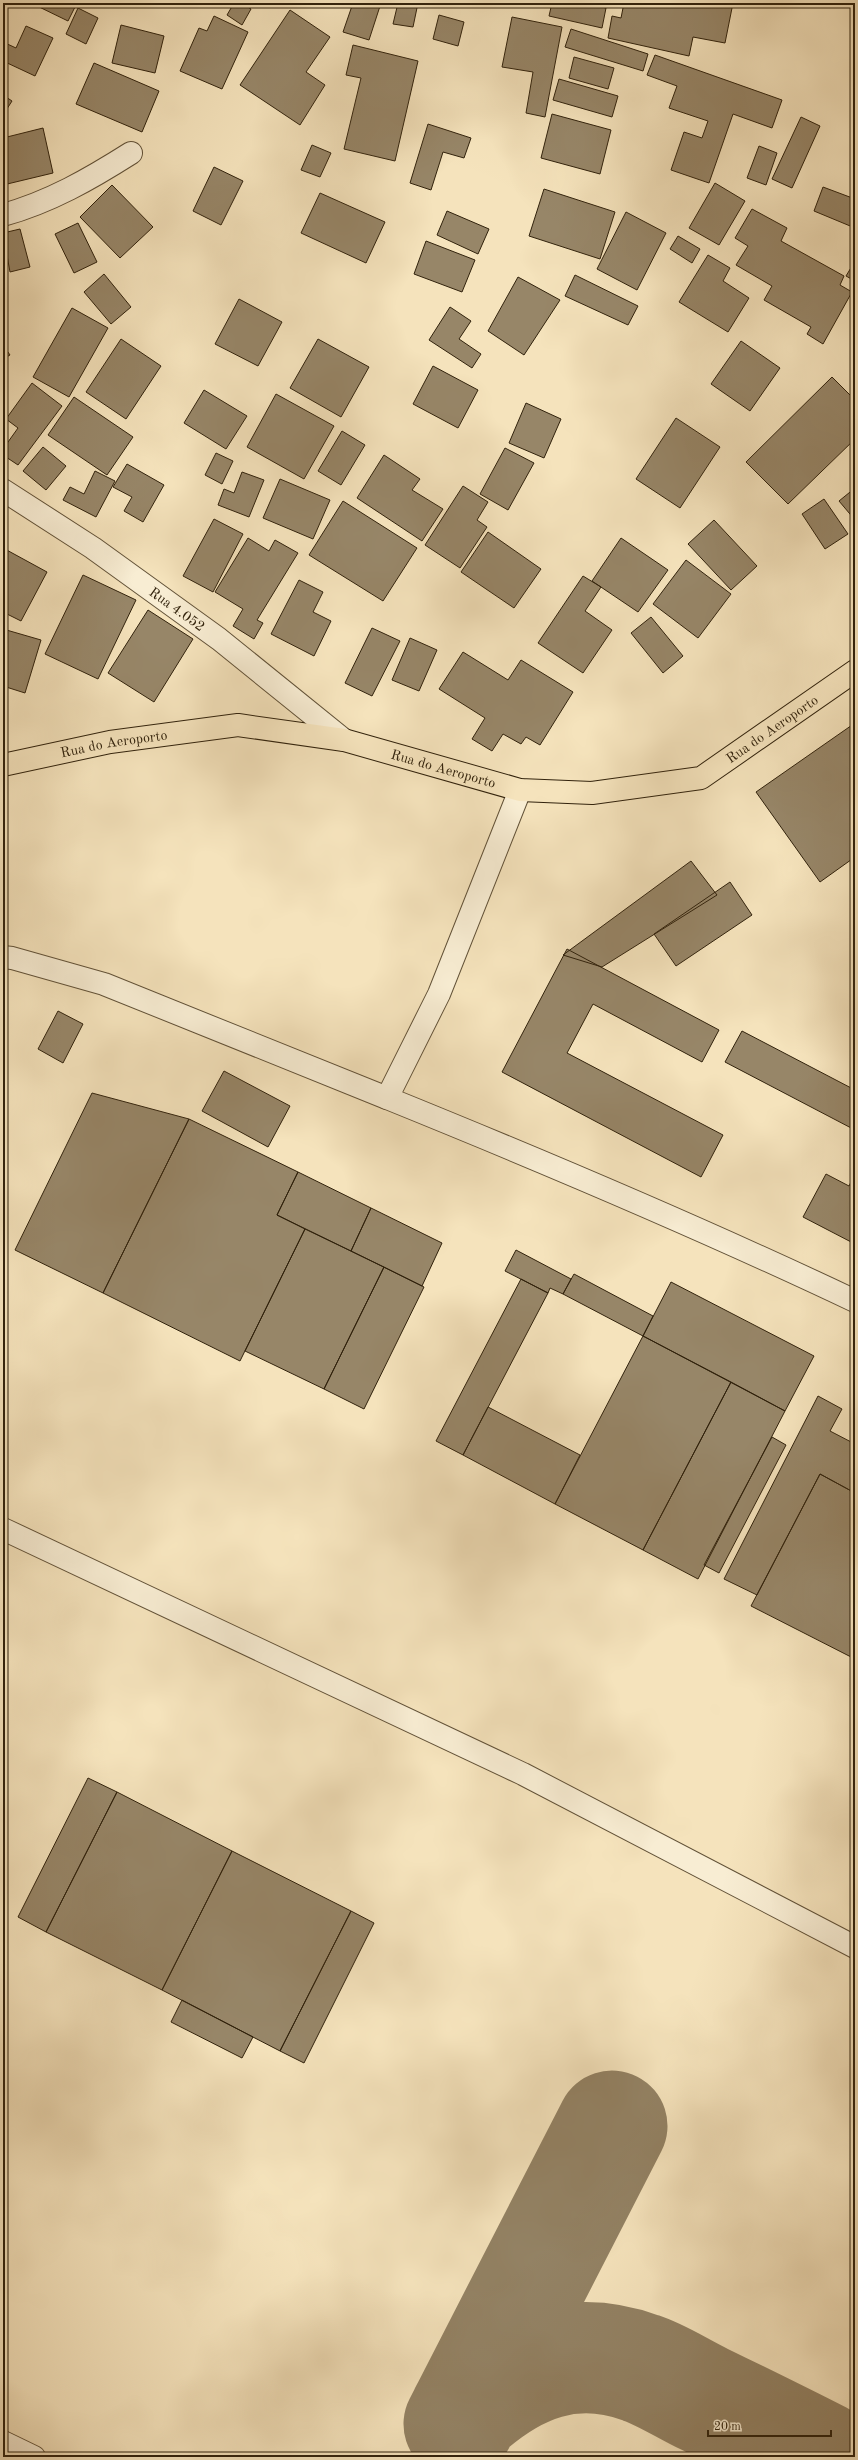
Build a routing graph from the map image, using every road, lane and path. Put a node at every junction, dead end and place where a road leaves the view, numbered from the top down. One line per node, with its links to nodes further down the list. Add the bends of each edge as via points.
1 (131, 153): 2 (street, via 87,181 45,202)
2 (3, 215)
3 (3, 490): 5 (street, Rua 4.052, via 92,548 219,639)
4 (855, 671): 7 (main road, Rua do Aeroporto, via 701,778 592,792)
5 (344, 740): 6 (main road, Rua do Aeroporto, via 238,725 110,742); 7 (main road, Rua do Aeroporto)
6 (3, 765)
7 (520, 790): 9 (street, via 439,994)
8 (3, 957): 9 (street, via 104,984)
9 (387, 1098): 10 (street, via 547,1163 769,1260)
10 (855, 1301)
11 (3, 1529): 12 (street, via 523,1774)
12 (855, 1947)
13 (3, 2442): 14 (street)
14 (34, 2457)

